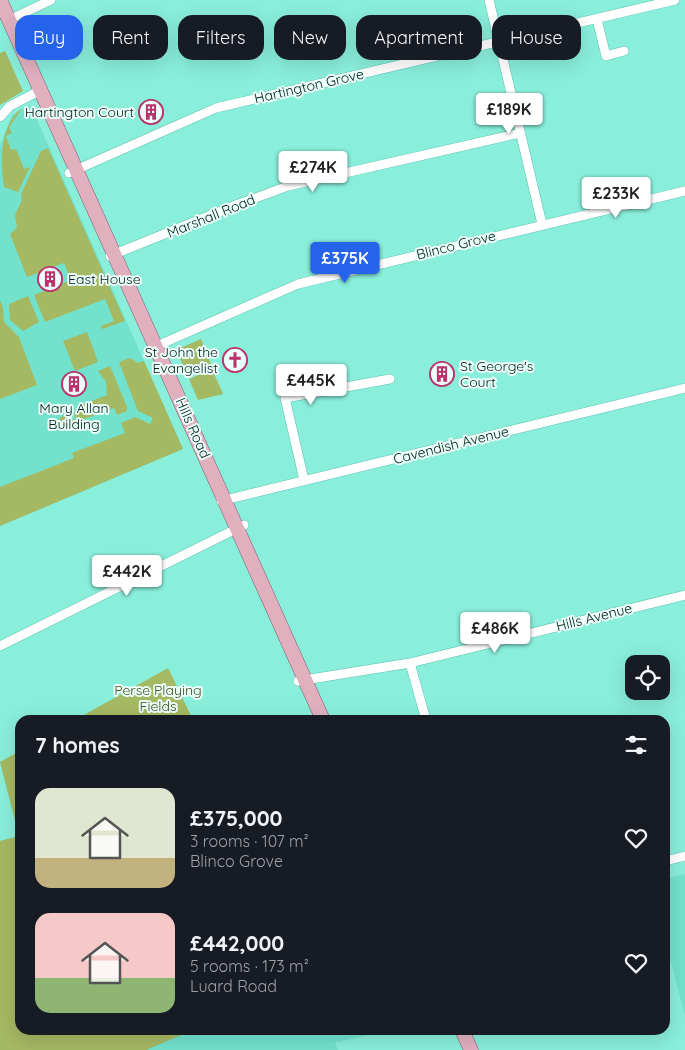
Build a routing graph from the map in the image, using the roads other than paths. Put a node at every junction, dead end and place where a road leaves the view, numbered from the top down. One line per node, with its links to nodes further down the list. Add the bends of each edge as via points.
1 (0, 0): 7 (main road, Hills Road)
2 (51, 0): 7 (street)
3 (489, 0): 5 (street)
4 (675, 0): 6 (street, Hartington Grove)
5 (492, 15)
6 (597, 19): 8 (street, Hartington Grove); 10 (street, via 606,56)
7 (9, 20): 12 (main road, Hills Road)
8 (581, 23)
9 (492, 42): 15 (street, Hartington Grove, via 216,108)
10 (624, 51)
11 (503, 60): 14 (street)
12 (41, 90): 13 (street, via 10,106); 15 (main road, Hills Road)
13 (0, 118)
14 (520, 133): 17 (street); 18 (street, Marshall Road, via 288,186)
15 (72, 171): 18 (main road, Hills Road)
16 (685, 191): 17 (street, Blinco Grove)
17 (542, 224): 19 (street, Blinco Grove, via 298,284)
18 (111, 256): 19 (main road, Hills Road)
19 (153, 348): 23 (main road, Hills Road)
20 (390, 379): 22 (street, via 285,398)
21 (685, 388): 22 (street, Cavendish Avenue)
22 (304, 480): 23 (street, Cavendish Avenue)
23 (222, 501): 24 (main road, Hills Road)
24 (241, 527): 26 (street); 28 (main road, Hills Road)
25 (685, 595): 27 (street, Hills Avenue)
26 (0, 646)
27 (410, 662): 28 (street, Hills Avenue); 30 (street)
28 (301, 680): 29 (main road, Hills Road)
29 (320, 715)
30 (425, 715)
31 (685, 856): 32 (street)
32 (670, 860)
33 (464, 1035): 34 (main road)
34 (471, 1050)

